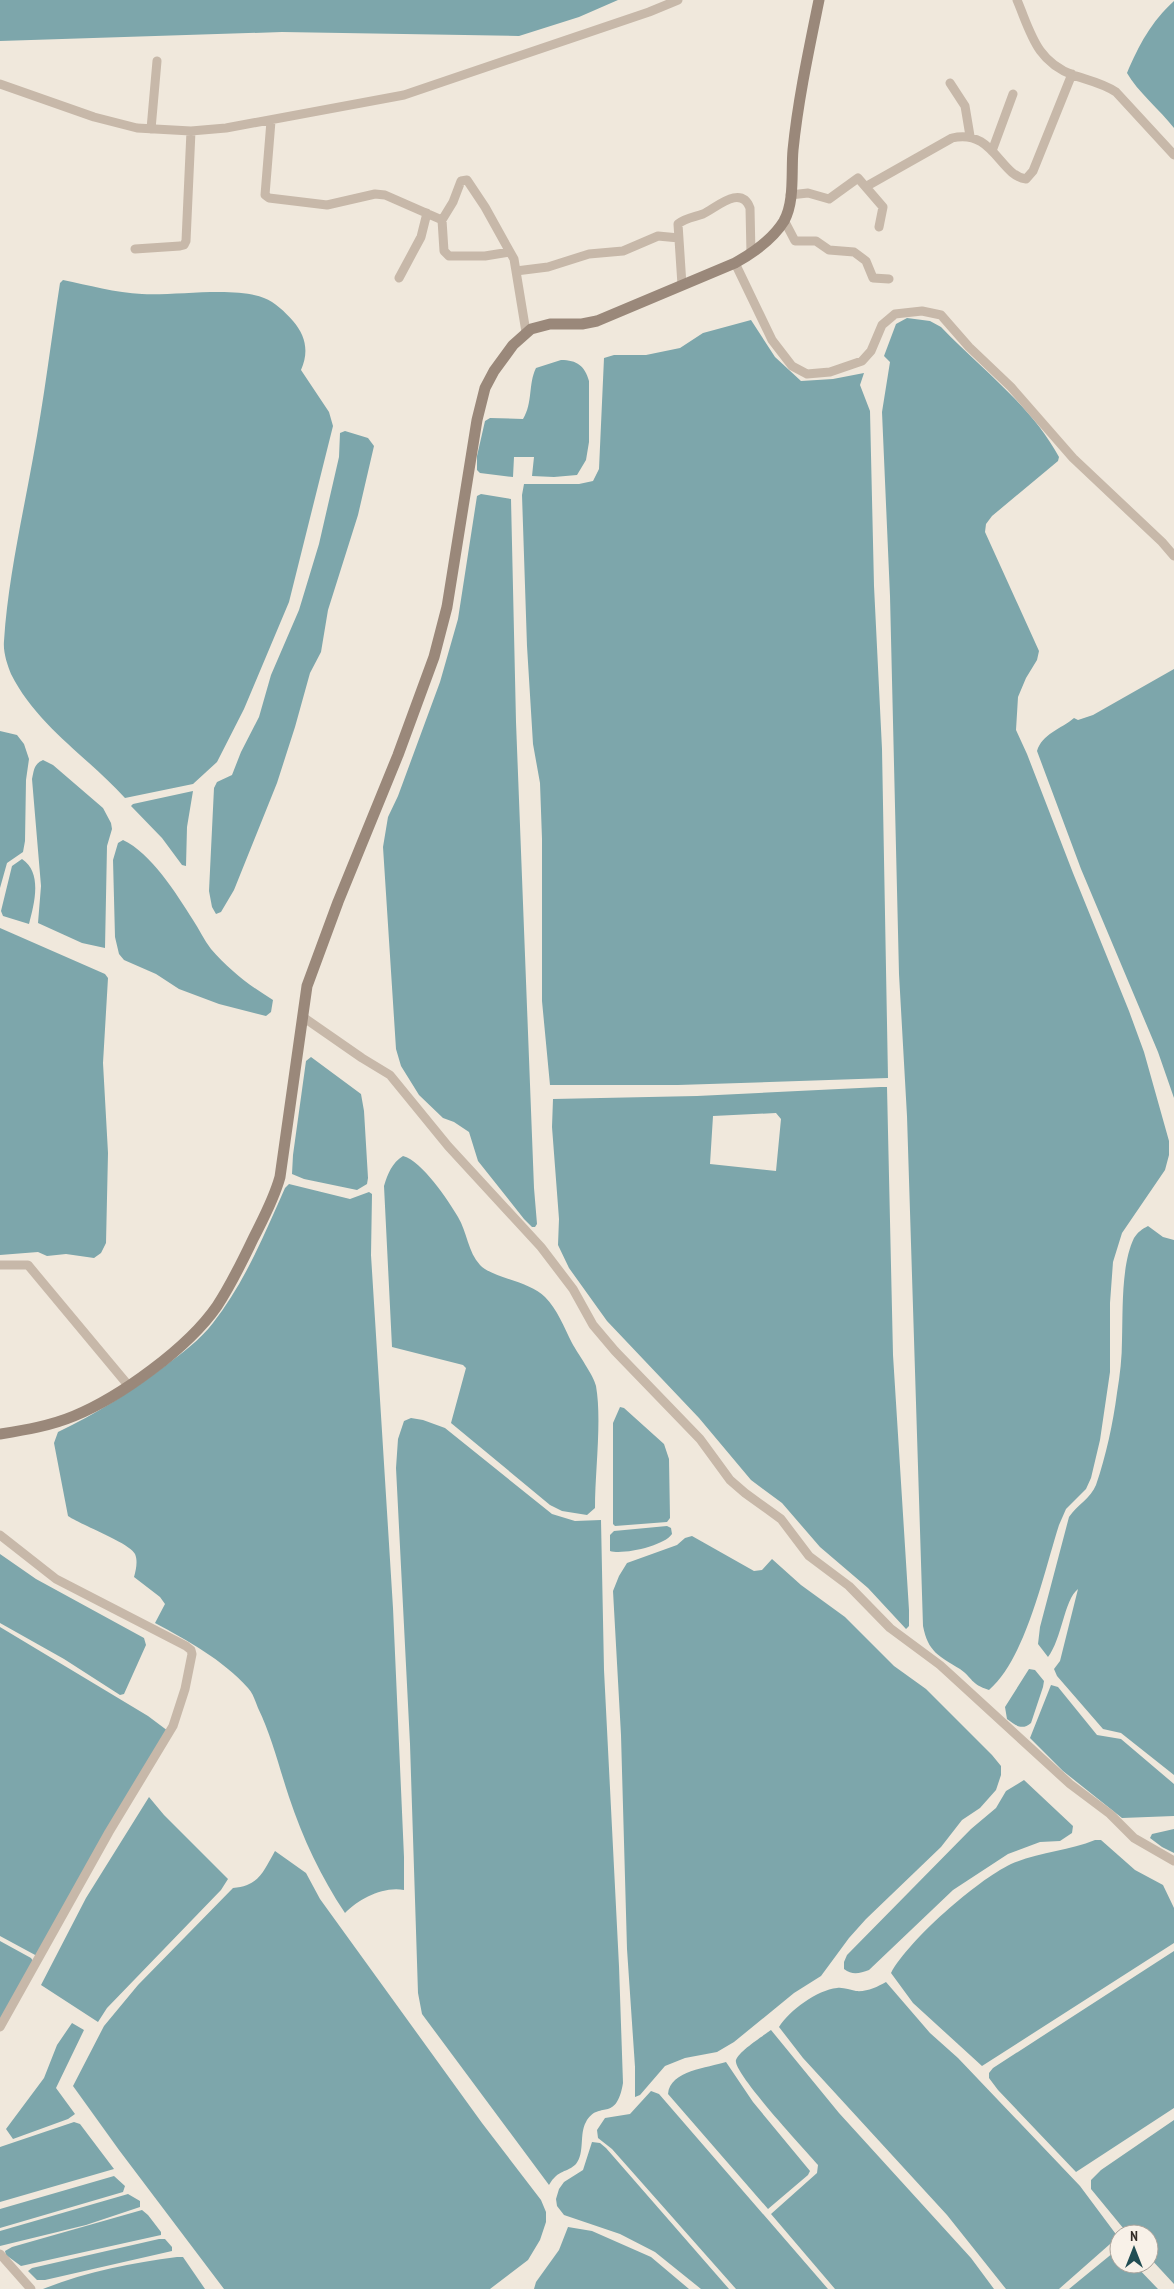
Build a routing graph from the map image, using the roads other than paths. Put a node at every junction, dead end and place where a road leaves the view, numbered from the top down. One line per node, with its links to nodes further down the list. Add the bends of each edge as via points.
1 (678, 0): 9 (street, via 429,88)
2 (819, 0): 16 (street, via 800,96)
3 (1018, 0): 5 (street, via 1042,55 1050,64)
4 (157, 61): 10 (street)
5 (1072, 74): 13 (street, via 1030,176 1026,179 1017,176); 14 (street, via 1116,92)
6 (950, 83): 12 (street, via 964,106)
7 (0, 84): 10 (street, via 112,122)
8 (1013, 94): 13 (street)
9 (271, 120): 11 (street); 17 (street, via 264,190 269,198 327,205 376,194)
10 (151, 129): 11 (street)
11 (191, 131): 22 (street, via 186,241 180,246)
12 (970, 136): 13 (street); 15 (street, via 952,138)
13 (992, 151)
14 (1174, 155)
15 (867, 186): 16 (street, via 856,178 829,199 808,193); 20 (street, via 883,207)
16 (790, 195): 19 (street)
17 (427, 214): 18 (street); 27 (street, via 420,237)
18 (442, 220): 23 (street, via 444,251 449,256); 23 (street, via 459,184 467,180)
19 (784, 220): 24 (street); 28 (street, via 795,241 816,241 829,250 854,252 866,261 873,278)
20 (879, 227)
21 (679, 238): 24 (street, via 680,222 730,198 742,199 750,208); 26 (street, via 658,236 623,251 589,254 548,267); 29 (street)
22 (135, 249)
23 (510, 252): 26 (street)
24 (751, 254): 25 (street)
25 (735, 263): 29 (street); 31 (street, via 772,340 792,366 806,374 830,372 862,361 874,347 882,325 895,314 922,310 941,315 1011,387 1073,458)
26 (516, 271): 30 (street)
27 (399, 278)
28 (889, 279)
29 (682, 285): 30 (street, via 598,321 536,326)
30 (526, 332): 32 (street, via 494,371 480,402 447,607 438,642 398,755 314,964)
31 (1174, 556)
32 (303, 1017): 34 (street, via 280,1177 263,1219 238,1270 204,1322 163,1360); 37 (street, via 390,1075 448,1146 541,1247 573,1289 593,1325 700,1439 730,1480 781,1519 809,1556 850,1586 890,1628 946,1670 1070,1784 1110,1814 1134,1838)
33 (0, 1265): 34 (street, via 28,1265)
34 (128, 1385): 35 (street, via 75,1416 33,1429)
35 (0, 1433)
36 (0, 1535): 38 (street, via 56,1579 186,1646 192,1654 173,1726 104,1840)
37 (1174, 1860)
38 (0, 2027)
39 (0, 2254): 40 (street)
40 (31, 2289)

